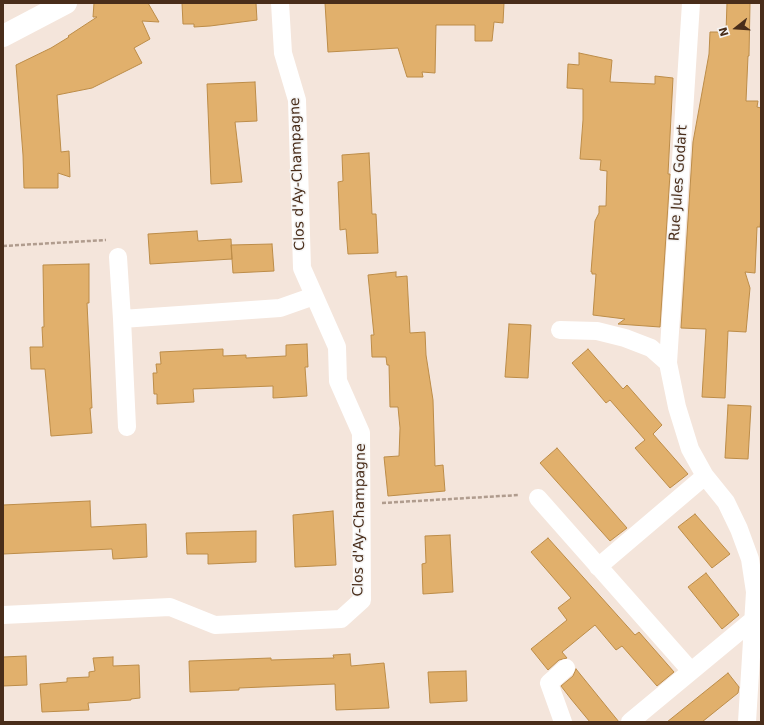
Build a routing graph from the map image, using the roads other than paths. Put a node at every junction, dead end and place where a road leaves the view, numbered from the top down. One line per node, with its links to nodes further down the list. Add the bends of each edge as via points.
1 (66, 3): 4 (street)
2 (280, 3): 6 (street, Clos d'Ay-Champagne, via 283,53 297,100 302,268)
3 (691, 3): 9 (street, Rue Jules Godart)
4 (3, 36)
5 (118, 258): 7 (street)
6 (314, 296): 7 (street, via 280,308); 14 (street, Clos d'Ay-Champagne, via 337,346 338,381 361,433 362,600 341,619 214,625 170,607)
7 (122, 319): 10 (street)
8 (560, 330): 9 (street, via 597,331 625,338 651,348)
9 (668, 363): 11 (street, Rue Jules Godart, via 677,407 690,449)
10 (127, 427)
11 (705, 476): 13 (street); 15 (street, Rue Jules Godart, via 726,502 750,559 755,592)
12 (538, 498): 13 (street)
13 (598, 567): 17 (street)
14 (3, 615)
15 (753, 620): 17 (street); 20 (street, Rue Jules Godart)
16 (566, 668): 18 (street, via 549,683)
17 (691, 671): 19 (street)
18 (563, 722)
19 (630, 722)
20 (746, 722)

